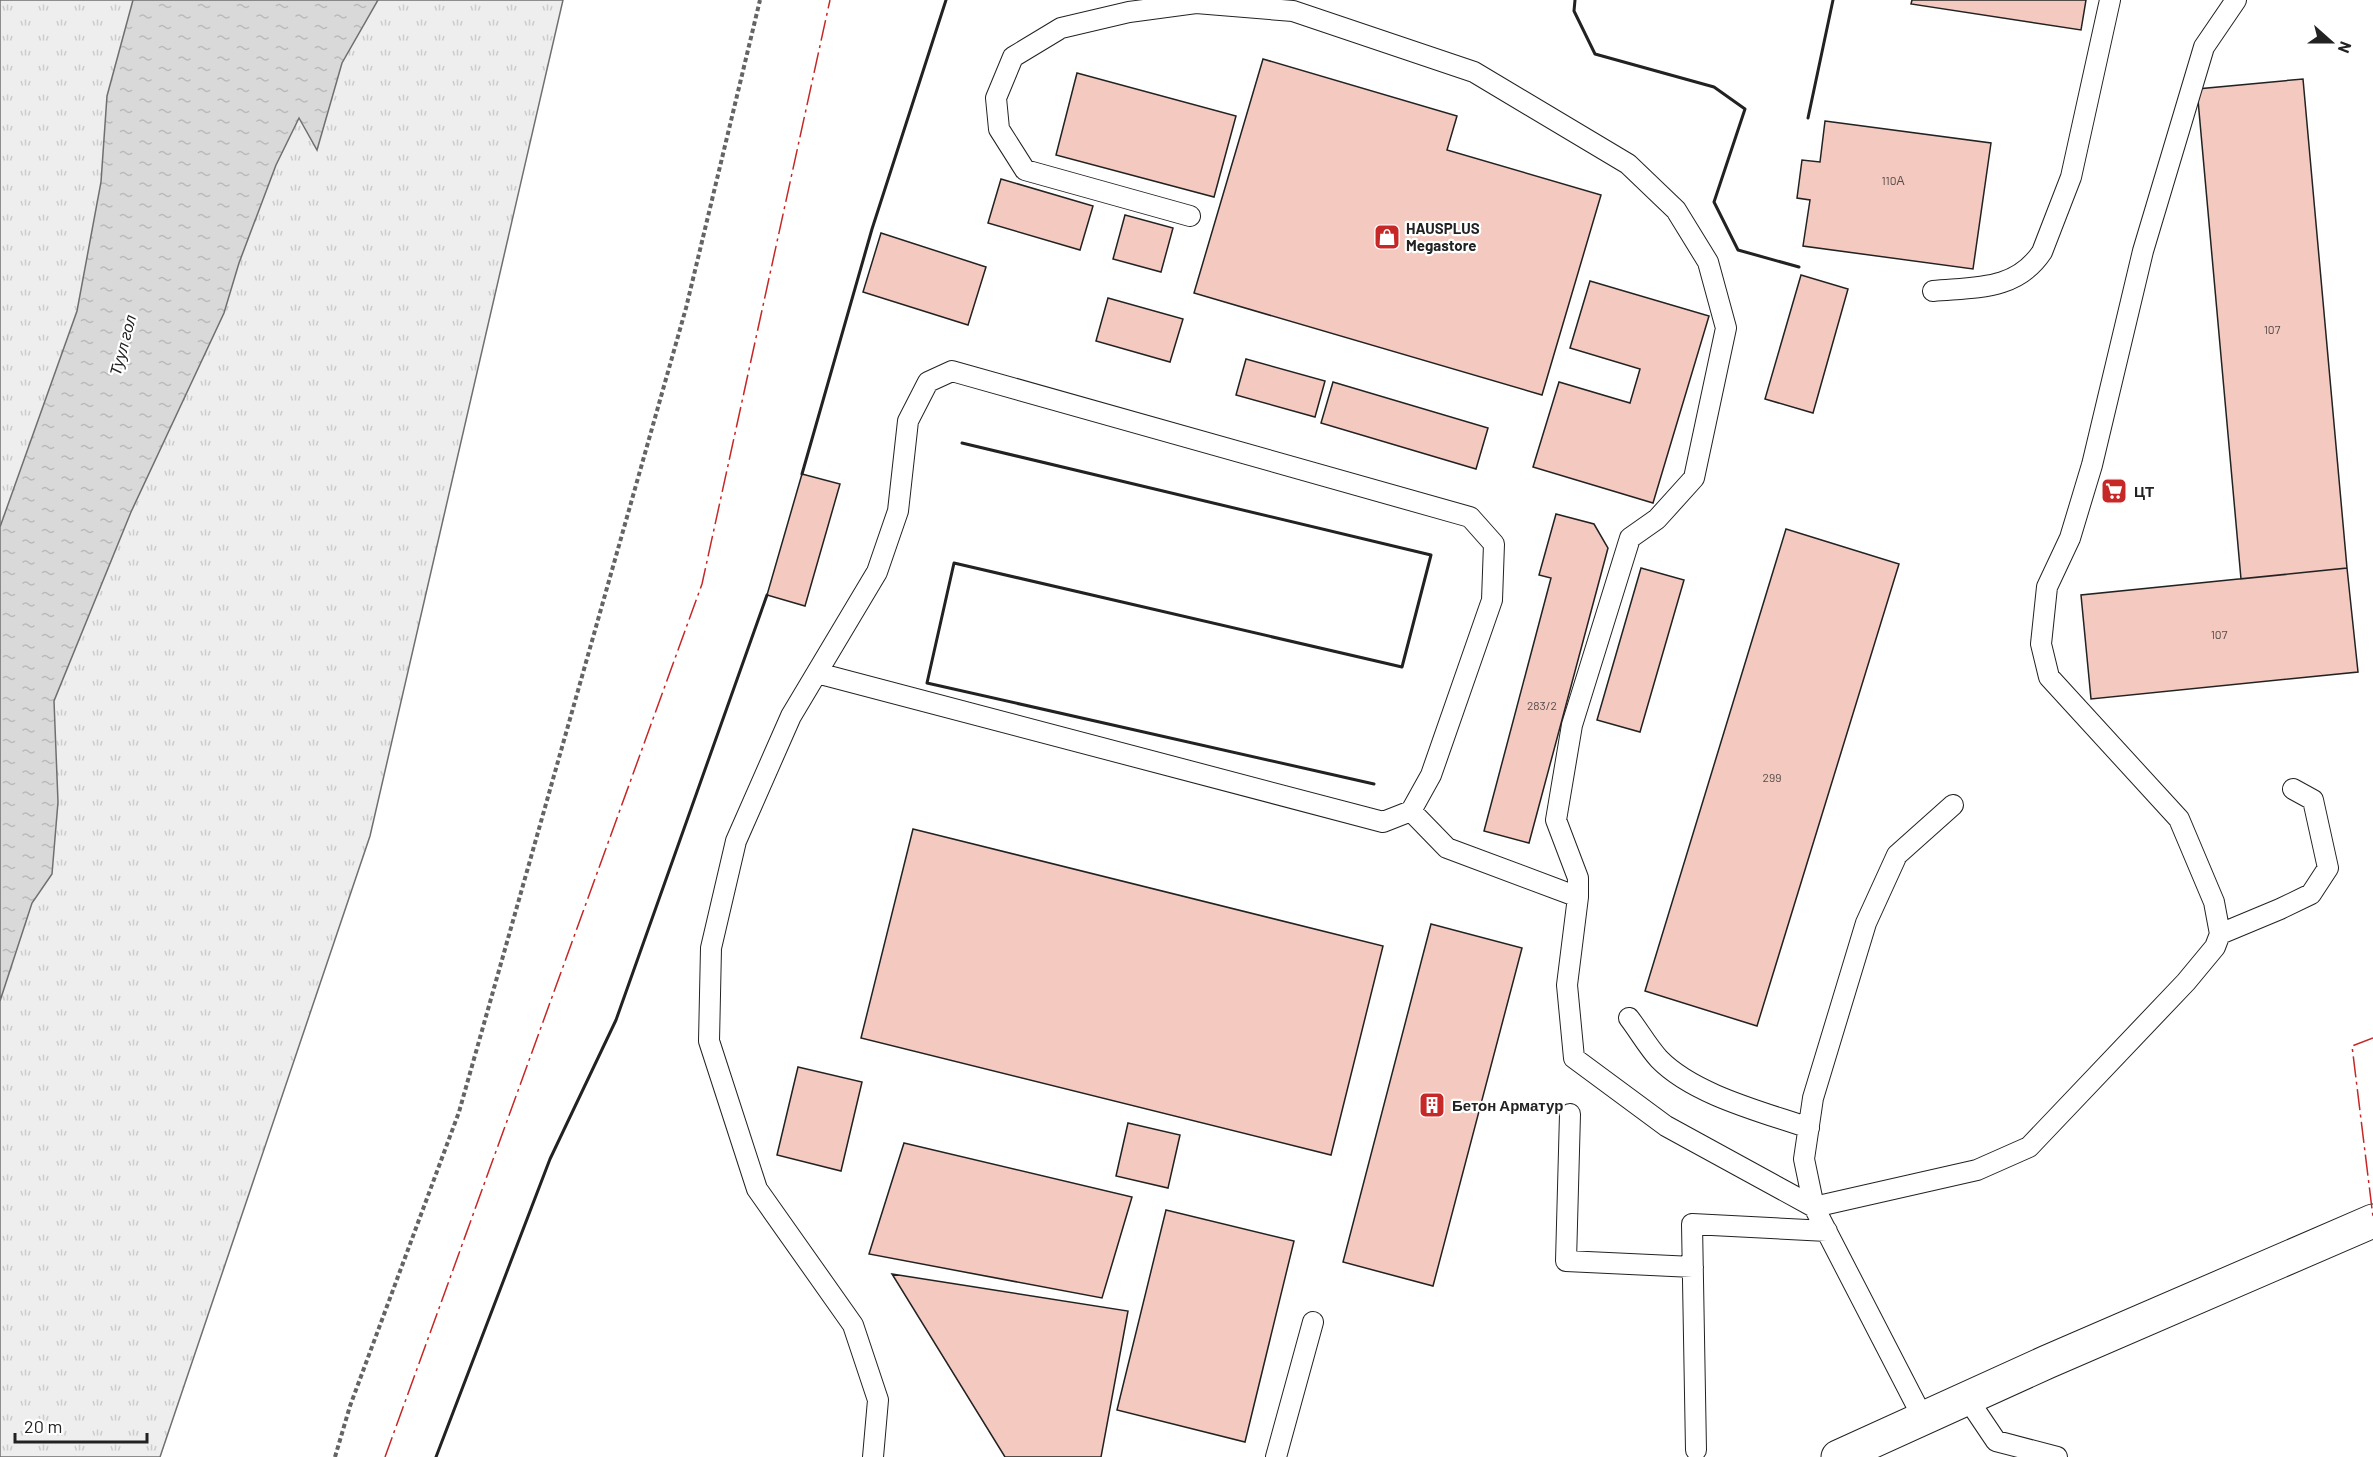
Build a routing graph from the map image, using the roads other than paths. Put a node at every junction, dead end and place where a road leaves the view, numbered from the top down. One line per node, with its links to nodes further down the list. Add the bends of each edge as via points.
1 (2110, 0): 4 (lane, via 2071,177 2042,252 2023,273 1999,285)
2 (2236, 0): 10 (lane, via 2204,47 2143,251 2092,465 2070,538 2047,587 2041,644 2049,677 2179,819 2214,902)
3 (1190, 216): 9 (lane, via 1025,170 999,129 996,98 1013,57 1061,28 1129,12 1196,3 1293,11 1474,72 1628,164 1676,210 1708,262 1726,328 1694,478 1657,519 1630,538 1572,725 1556,820 1578,878)
4 (1933, 291)
5 (817, 673): 8 (lane, via 1383,822); 8 (lane, via 877,572 898,511 908,421 928,382 952,371 1470,517 1494,544 1492,600 1431,775); 22 (lane, via 791,716 735,841 711,948 709,1041 757,1189 853,1325 878,1400)
6 (2293, 789): 10 (lane, via 2313,800 2328,868 2311,894)
7 (1953, 805): 13 (lane, via 1897,855 1866,923 1813,1098)
8 (1411, 811): 9 (lane, via 1447,849)
9 (1578, 897): 14 (lane, via 1567,985 1574,1058 1666,1126)
10 (2220, 934): 14 (lane, via 2215,947 2186,982 2029,1147 1977,1170)
11 (1629, 1018): 13 (lane, via 1659,1059 1695,1085)
12 (1570, 1114): 17 (lane, via 1566,1261)
13 (1809, 1128): 14 (lane, via 1804,1159)
14 (1814, 1207): 16 (lane)
15 (2373, 1221): 19 (street)
16 (1827, 1231): 17 (lane, via 1692,1224); 20 (lane)
17 (1693, 1267): 21 (lane)
18 (1313, 1322): 23 (lane)
19 (1967, 1398): 20 (street); 25 (lane, via 1996,1441)
20 (1923, 1418): 24 (street)
21 (1696, 1450)
22 (873, 1457)
23 (1276, 1457)
24 (1838, 1457)
25 (2057, 1457)

